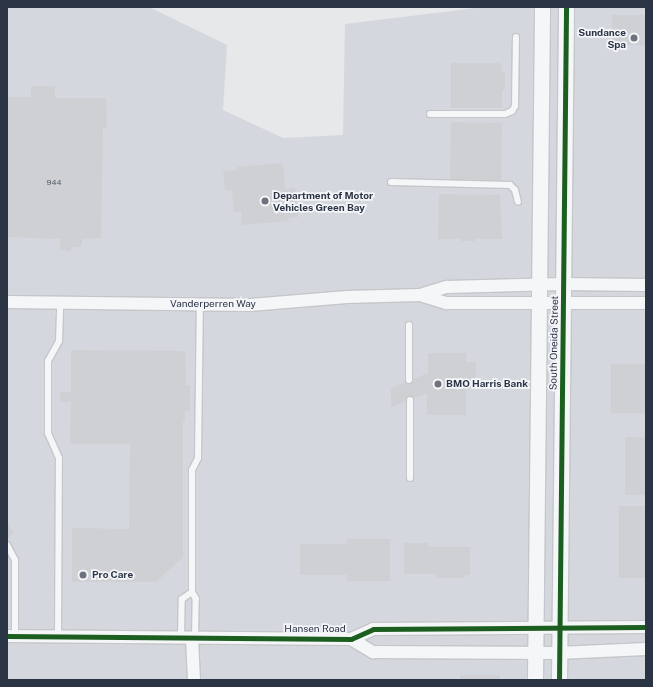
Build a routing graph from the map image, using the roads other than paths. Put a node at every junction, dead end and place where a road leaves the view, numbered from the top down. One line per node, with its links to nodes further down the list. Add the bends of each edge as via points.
1 (542, 7): 7 (street, South Oneida Street)
2 (566, 7): 8 (street, South Oneida Street)
3 (516, 37): 4 (lane, via 515,106 512,110 504,114)
4 (430, 114)
5 (391, 182): 6 (lane, via 510,185)
6 (518, 202)
7 (540, 284): 8 (street, Vanderperren Way); 10 (street, Vanderperren Way, via 447,287); 13 (street, South Oneida Street)
8 (563, 284): 9 (street, Vanderperren Way); 14 (street, South Oneida Street)
9 (646, 285)
10 (420, 295): 13 (street, Vanderperren Way, via 447,303); 16 (street, Vanderperren Way, via 347,296 250,305)
11 (7, 302): 12 (street, Vanderperren Way)
12 (60, 303): 16 (street, Vanderperren Way); 27 (lane, via 59,341 48,361 48,433 59,458)
13 (539, 303): 14 (street, Vanderperren Way); 24 (street, South Oneida Street)
14 (563, 303): 15 (street, Vanderperren Way); 25 (street, South Oneida Street)
15 (646, 303)
16 (200, 305): 22 (lane, via 198,458 192,470)
17 (409, 325): 18 (lane)
18 (409, 380)
19 (410, 400): 20 (lane)
20 (410, 478)
21 (7, 545): 26 (lane, via 14,560)
22 (192, 592): 28 (lane, via 196,599); 28 (lane, via 182,599)
23 (646, 627): 25 (street, Hansen Road)
24 (534, 628): 25 (street, Hansen Road); 29 (street, Hansen Road, via 373,629); 31 (street, South Oneida Street)
25 (559, 628): 32 (street, South Oneida Street)
26 (11, 636): 27 (street, Hansen Road)
27 (58, 637): 28 (street, Hansen Road)
28 (190, 638): 29 (street, Hansen Road); 33 (street)
29 (350, 639): 31 (street, Hansen Road, via 373,652)
30 (646, 649): 32 (street, Hansen Road)
31 (534, 653): 32 (street, Hansen Road); 34 (street, South Oneida Street)
32 (558, 653): 35 (street, South Oneida Street)
33 (194, 680)
34 (535, 680)
35 (559, 680)

